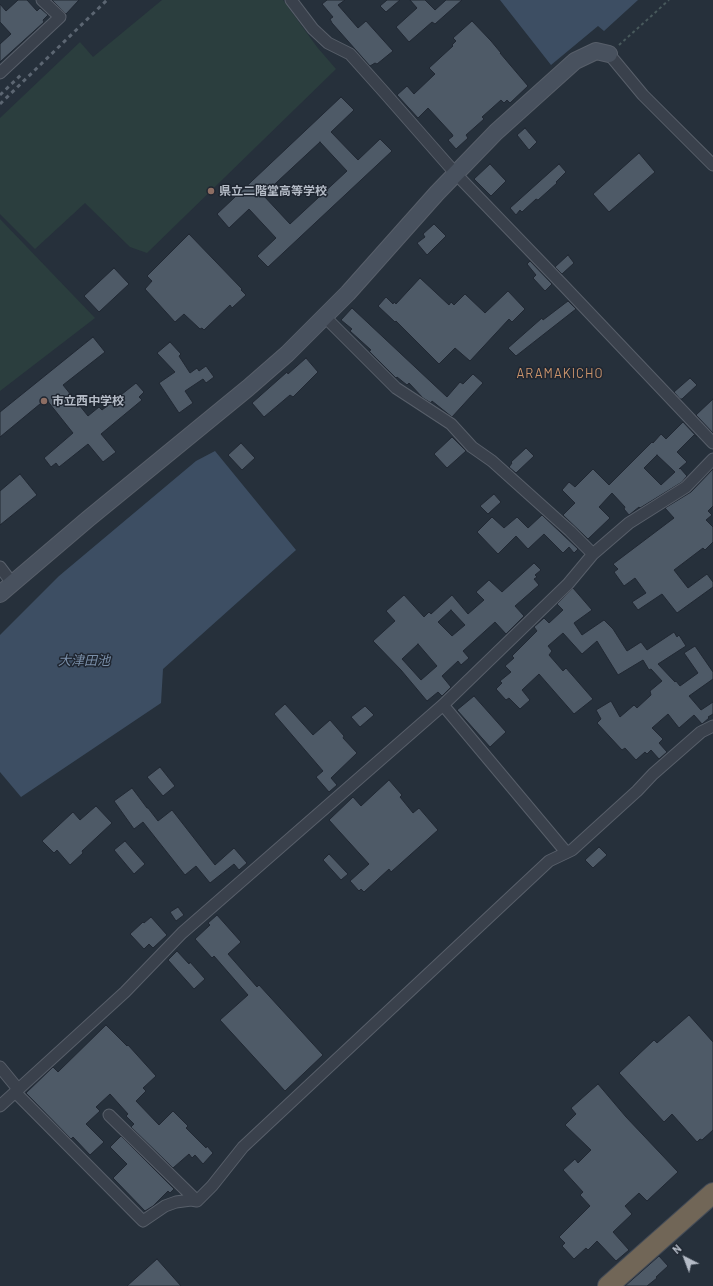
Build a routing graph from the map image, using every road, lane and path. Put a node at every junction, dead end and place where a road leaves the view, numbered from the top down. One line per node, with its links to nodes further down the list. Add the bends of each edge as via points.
1 (42, 0): 5 (street, via 60,17)
2 (291, 0): 7 (street, via 313,29 328,43 350,54)
3 (669, 0): 4 (path)
4 (609, 54): 6 (street); 7 (street, via 596,51 575,61 496,132)
5 (0, 73)
6 (713, 165)
7 (456, 174): 8 (street); 9 (street)
8 (325, 317): 11 (street, via 396,388 451,424 472,447 492,461); 13 (street, via 248,388)
9 (713, 443)
10 (713, 459): 11 (street, via 686,487 629,523)
11 (593, 554): 15 (street, via 568,584)
12 (0, 567): 13 (street)
13 (12, 583): 14 (street)
14 (0, 594)
15 (442, 706): 17 (street); 19 (street, via 182,933 125,992)
16 (713, 726): 17 (street, via 701,732 572,850)
17 (566, 852): 23 (street, via 550,861 248,1141)
18 (0, 1067): 19 (street)
19 (17, 1090): 20 (street); 23 (street, via 143,1221 165,1206 176,1202)
20 (0, 1106)
21 (110, 1115): 23 (street)
22 (713, 1193): 24 (highway)
23 (197, 1201)
24 (608, 1286)

